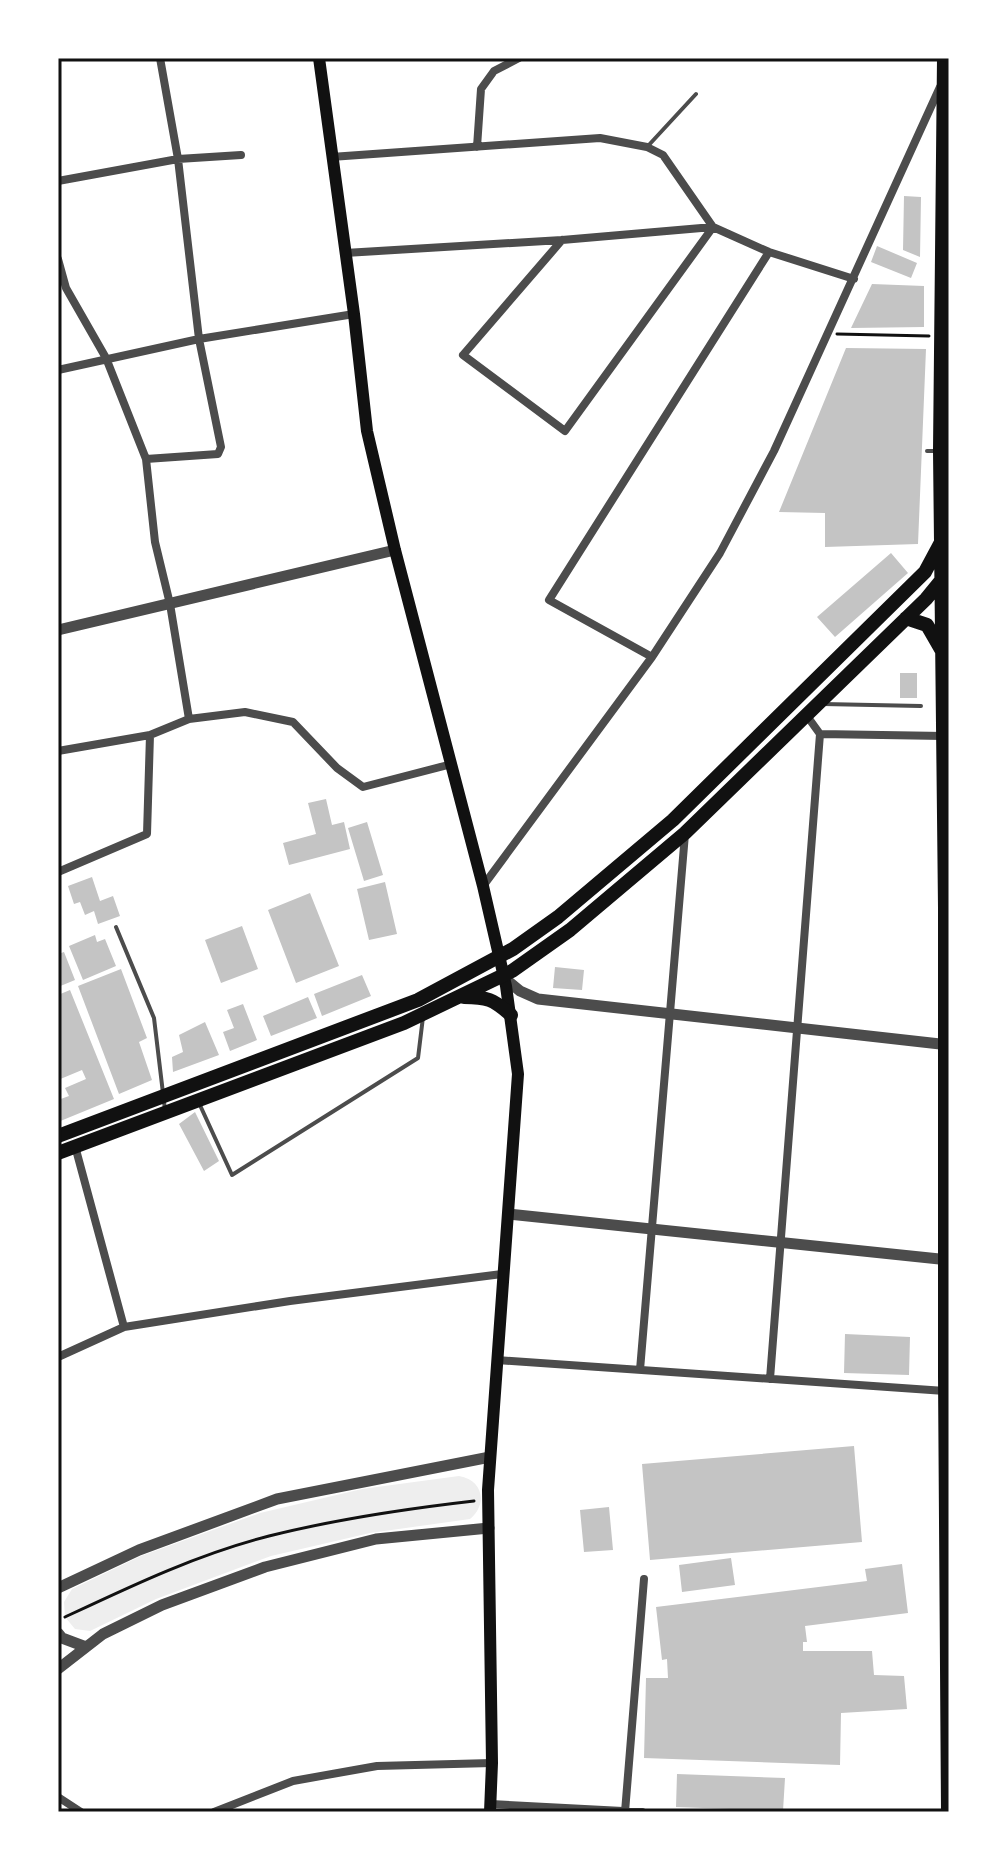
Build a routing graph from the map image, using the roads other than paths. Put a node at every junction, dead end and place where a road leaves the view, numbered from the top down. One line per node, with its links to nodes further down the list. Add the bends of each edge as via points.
1 (160, 58): 11 (street)
2 (319, 58): 10 (main road)
3 (519, 58): 7 (street, via 494,71 481,89)
4 (944, 58): 5 (main road)
5 (944, 79): 18 (street); 26 (main road, via 934,451)
6 (696, 94): 8 (lane)
7 (477, 147): 8 (street, via 600,138); 10 (street)
8 (647, 147): 13 (street, via 663,155)
9 (241, 155): 11 (street)
10 (331, 157): 16 (main road)
11 (178, 159): 12 (street); 21 (street)
12 (58, 181)
13 (713, 227): 14 (street); 14 (street, via 565,431 463,355); 15 (street)
14 (562, 240): 16 (street)
15 (769, 252): 18 (street); 33 (street, via 549,600)
16 (345, 253): 20 (main road)
17 (58, 259): 19 (street)
18 (854, 279): 33 (street, via 720,553)
19 (62, 289): 22 (street)
20 (354, 314): 21 (street); 27 (main road, via 367,431)
21 (199, 339): 22 (street); 24 (street, via 221,447 218,454)
22 (106, 358): 23 (street); 24 (street)
23 (58, 370)
24 (146, 459): 29 (street, via 155,542)
25 (949, 518): 26 (main road)
26 (943, 536): 28 (main road); 48 (main road, via 925,572 673,820 558,917)
27 (395, 550): 29 (street); 43 (main road)
28 (946, 573): 30 (main road); 32 (main road)
29 (170, 604): 31 (street); 38 (street)
30 (906, 618): 32 (main road, via 927,625); 35 (main road)
31 (58, 630)
32 (943, 655): 34 (main road)
33 (652, 657): 46 (street)
34 (946, 697): 41 (main road)
35 (818, 704): 36 (lane); 37 (main road)
36 (921, 706)
37 (807, 716): 39 (street); 44 (main road)
38 (189, 719): 40 (street); 43 (street, via 245,712 293,722 363,787)
39 (820, 734): 41 (street); 55 (street)
40 (150, 735): 42 (street); 45 (street, via 147,834)
41 (944, 736): 56 (main road)
42 (58, 751)
43 (452, 764): 46 (main road)
44 (685, 833): 49 (main road, via 570,930); 52 (street)
45 (58, 872)
46 (483, 886): 48 (main road)
47 (116, 927): 58 (lane, via 154,1018)
48 (499, 959): 49 (main road); 51 (main road)
49 (502, 976): 50 (main road); 52 (street, via 538,999); 54 (main road)
50 (459, 997): 53 (main road); 54 (main road, via 486,997)
51 (418, 1000): 53 (lane); 58 (main road)
52 (670, 1014): 55 (street); 63 (street)
53 (424, 1015): 57 (main road); 57 (lane, via 418,1058 232,1175)
54 (511, 1015): 62 (main road, via 518,1074)
55 (797, 1028): 56 (street); 64 (street)
56 (947, 1044): 65 (main road)
57 (198, 1100): 58 (main road)
58 (165, 1105): 59 (main road); 60 (main road)
59 (58, 1136)
60 (75, 1146): 61 (main road); 67 (street)
61 (58, 1153)
62 (508, 1214): 63 (street); 66 (main road)
63 (652, 1229): 64 (street); 70 (street)
64 (781, 1242): 65 (street); 71 (street)
65 (947, 1259): 72 (main road)
66 (502, 1274): 67 (street); 69 (main road)
67 (124, 1327): 68 (street)
68 (58, 1357)
69 (497, 1360): 70 (street); 73 (main road)
70 (640, 1370): 71 (street)
71 (770, 1379): 72 (street)
72 (945, 1391): 87 (main road)
73 (490, 1457): 74 (main road); 76 (street, via 277,1499 139,1550)
74 (489, 1528): 78 (street, via 376,1539 265,1567 162,1605); 80 (main road)
75 (644, 1579): 85 (street)
76 (60, 1588)
77 (58, 1633): 78 (street)
78 (86, 1647): 79 (street)
79 (58, 1669)
80 (492, 1763): 82 (main road); 84 (street, via 377,1766 293,1781)
81 (58, 1797): 83 (street)
82 (490, 1808): 85 (street)
83 (81, 1812)
84 (214, 1812)
85 (625, 1812): 86 (street)
86 (642, 1812)
87 (948, 1812)

